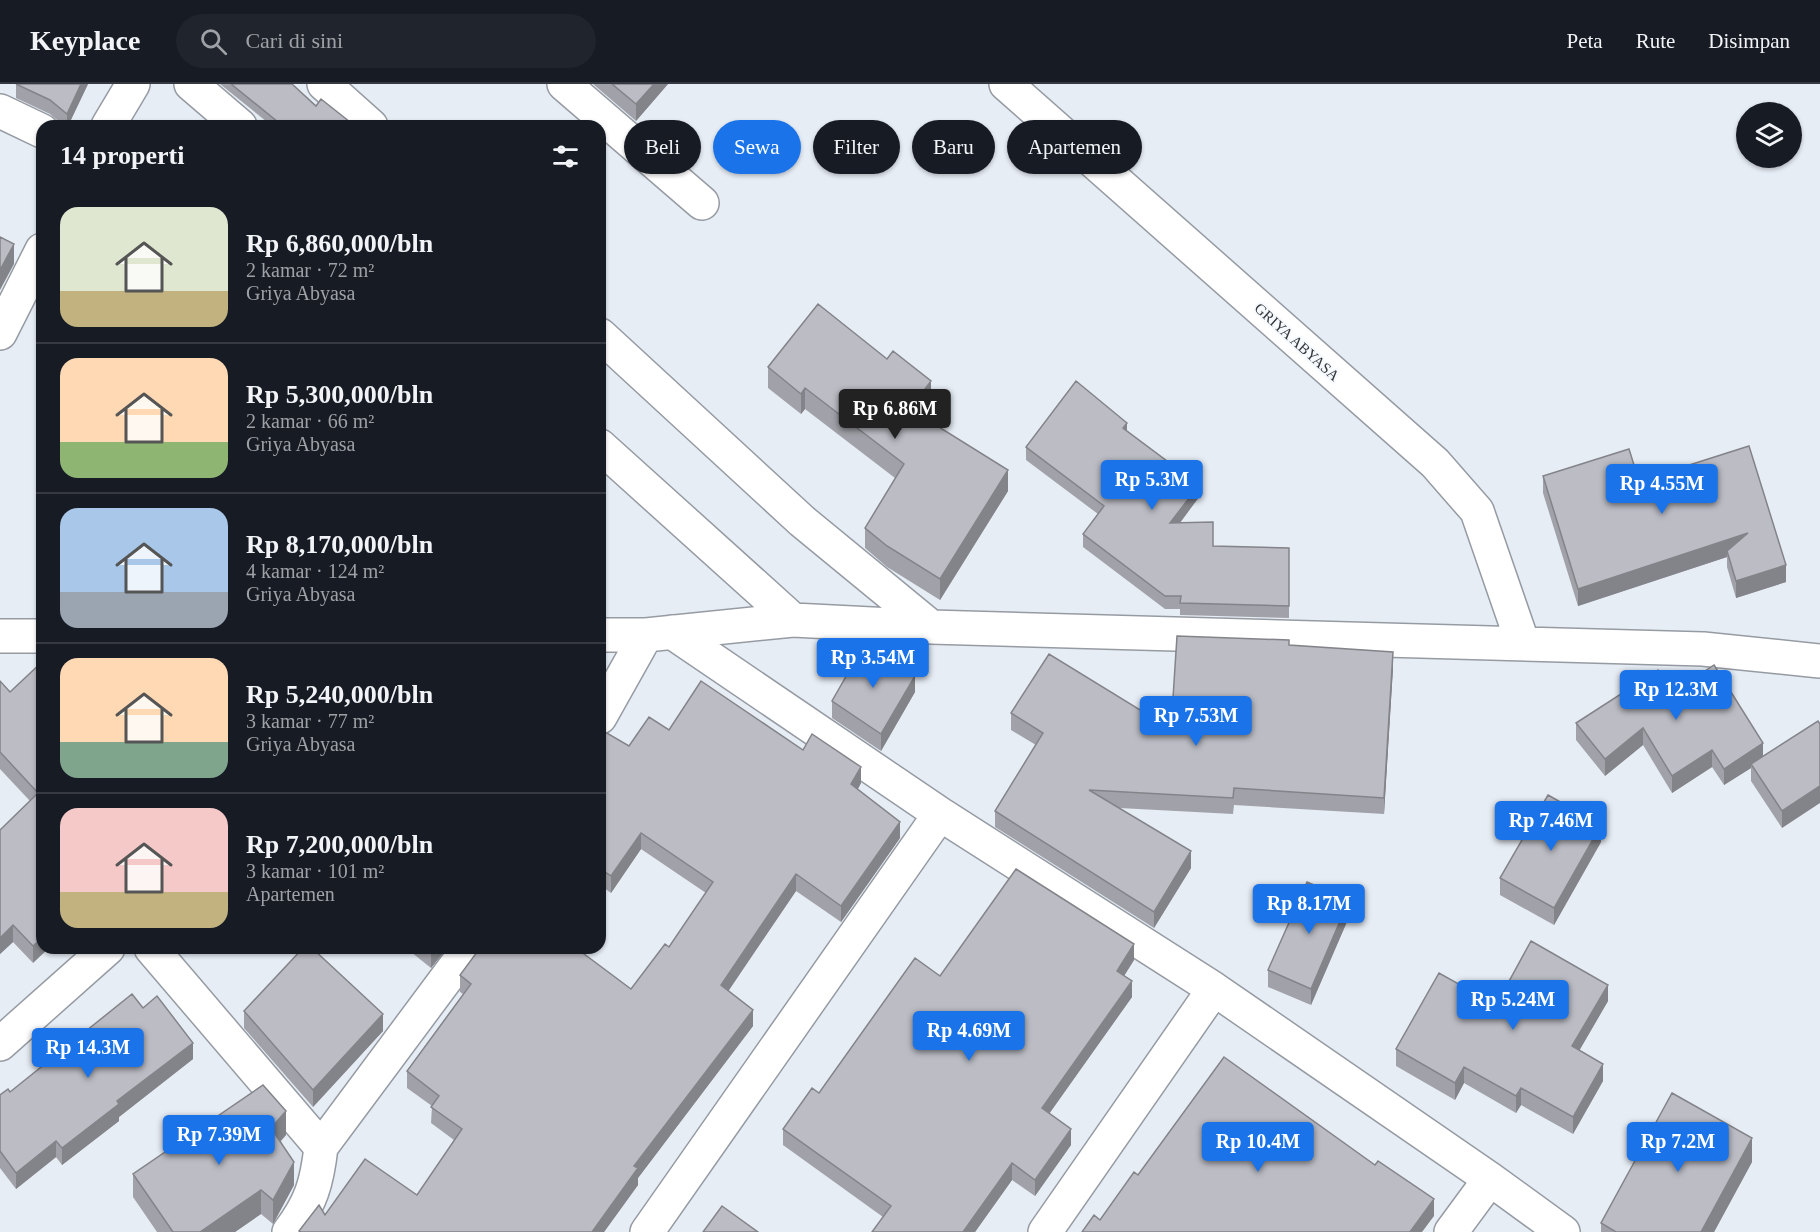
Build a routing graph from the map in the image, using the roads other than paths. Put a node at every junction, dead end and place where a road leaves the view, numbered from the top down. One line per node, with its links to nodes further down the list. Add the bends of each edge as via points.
1 (134, 84): 7 (street)
2 (192, 84): 8 (street)
3 (324, 84): 9 (street)
4 (564, 84): 10 (street)
5 (1006, 84): 24 (street, GRIYA ABYASA, via 1435,463 1477,511)
6 (0, 111): 12 (street)
7 (112, 120)
8 (233, 120)
9 (364, 120)
10 (606, 120)
11 (606, 120): 13 (street)
12 (36, 127)
13 (702, 203)
14 (36, 262): 15 (street)
15 (0, 333)
16 (606, 341): 19 (street, via 802,521)
17 (606, 451): 18 (street)
18 (793, 620): 19 (street); 20 (street)
19 (930, 627): 24 (street)
20 (659, 634): 21 (street); 26 (street); 27 (street)
21 (606, 635)
22 (0, 636): 23 (street)
23 (36, 636)
24 (1523, 644): 25 (street, via 1703,649)
25 (1820, 661)
26 (606, 709)
27 (940, 814): 31 (street); 36 (street)
28 (101, 954): 32 (street)
29 (156, 954): 33 (street)
30 (465, 954): 33 (street)
31 (1214, 989): 34 (street); 37 (street)
32 (0, 1044)
33 (321, 1147): 35 (street, via 318,1180)
34 (1490, 1179): 38 (street); 39 (street)
35 (289, 1232)
36 (647, 1232)
37 (1045, 1232)
38 (1451, 1232)
39 (1563, 1232)

